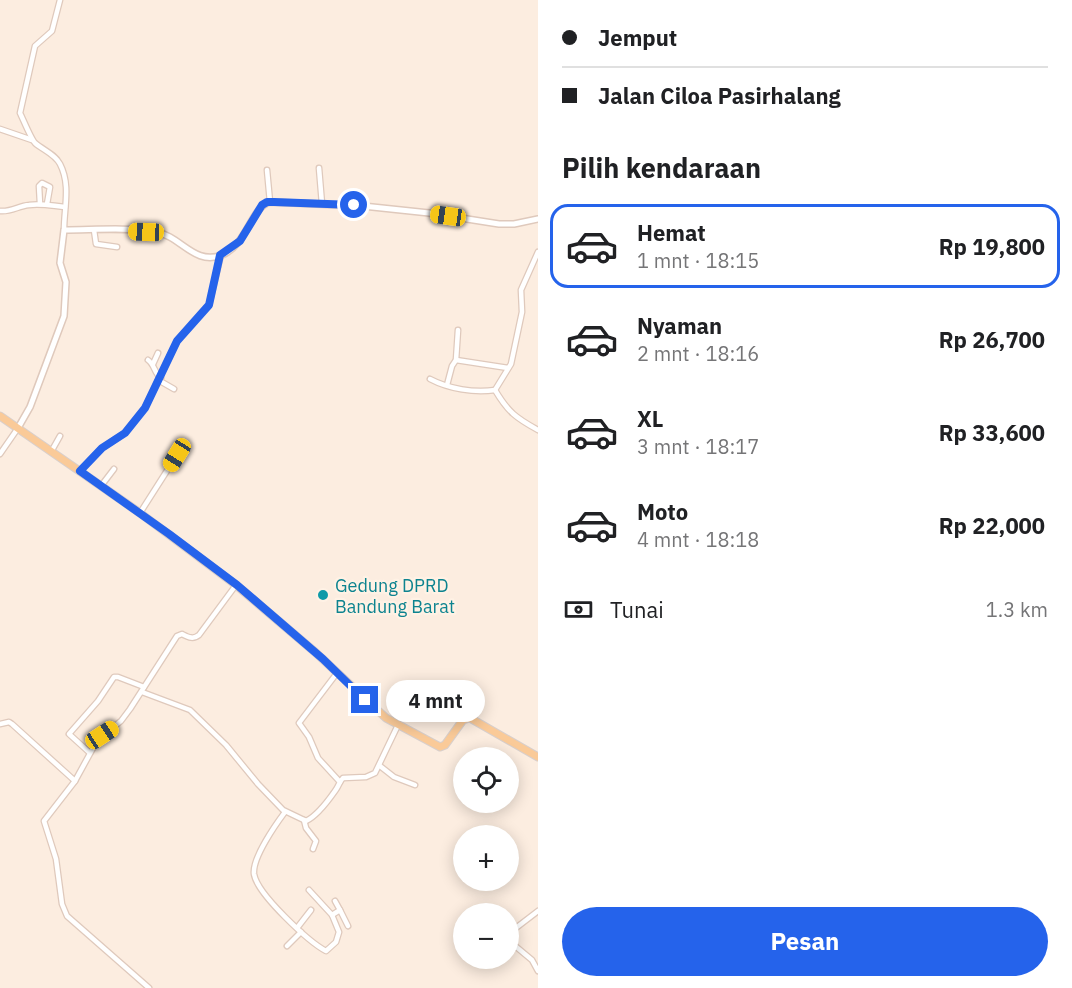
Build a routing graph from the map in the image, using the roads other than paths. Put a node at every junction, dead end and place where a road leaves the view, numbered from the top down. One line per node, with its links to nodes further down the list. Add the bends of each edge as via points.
1 (60, 0): 3 (street, via 52,31 35,46 21,106)
2 (0, 129): 3 (street)
3 (32, 140): 8 (street, via 59,162 66,184)
4 (319, 168): 7 (street)
5 (267, 170): 6 (street)
6 (270, 202): 7 (street); 15 (street, via 262,205 240,241)
7 (322, 204): 10 (street, via 507,224)
8 (65, 207): 9 (street, via 43,204); 11 (street)
9 (0, 211)
10 (538, 219)
11 (64, 230): 12 (street); 27 (street, via 60,263 66,282 64,316)
12 (94, 230): 13 (street, via 96,244); 15 (street, via 158,232 201,257)
13 (117, 247)
14 (538, 252): 19 (street, via 521,290 522,315)
15 (220, 255): 20 (street, via 209,305 177,341)
16 (458, 330): 18 (street)
17 (158, 353): 20 (street, via 151,362)
18 (456, 360): 19 (street); 22 (street)
19 (508, 368): 24 (street)
20 (160, 379): 23 (street); 34 (street, via 145,408 125,433 102,448)
21 (430, 379): 22 (street)
22 (447, 385): 24 (street, via 476,392)
23 (174, 389)
24 (495, 390): 28 (street, via 508,411)
25 (0, 416): 27 (main road)
26 (538, 421): 28 (street)
27 (18, 428): 30 (main road); 31 (street)
28 (536, 429)
29 (60, 436): 30 (street)
30 (51, 452): 34 (main road)
31 (0, 454)
32 (177, 455): 36 (street)
33 (114, 469): 35 (street)
34 (80, 471): 35 (main road)
35 (101, 486): 36 (main road)
36 (140, 513): 37 (main road)
37 (237, 585): 38 (main road); 39 (street, via 196,638 177,636)
38 (337, 673): 41 (main road); 46 (street, via 299,723 318,758)
39 (143, 690): 42 (street, via 121,721 102,735); 42 (street, via 114,677 69,734); 48 (street, via 190,710)
40 (0, 724): 45 (street, via 12,724)
41 (398, 725): 43 (main road, via 440,747 470,718); 44 (street)
42 (90, 753): 45 (street)
43 (538, 757)
44 (380, 766): 46 (street, via 372,776 344,777); 47 (street)
45 (75, 781): 63 (street, via 44,821 56,859 64,910 69,919)
46 (340, 782): 49 (street, via 320,810 310,820)
47 (415, 785)
48 (285, 812): 49 (street); 59 (street, via 260,853 254,874 267,897)
49 (304, 820): 50 (street, via 316,841)
50 (313, 849)
51 (309, 890): 56 (street)
52 (335, 901): 54 (street)
53 (311, 910): 59 (street)
54 (340, 910): 56 (street); 57 (street)
55 (538, 911): 58 (street)
56 (332, 915): 59 (street, via 340,935 327,950)
57 (348, 926)
58 (519, 926)
59 (299, 930): 60 (street)
60 (287, 946)
61 (519, 949): 62 (street)
62 (538, 971)
63 (149, 988)

